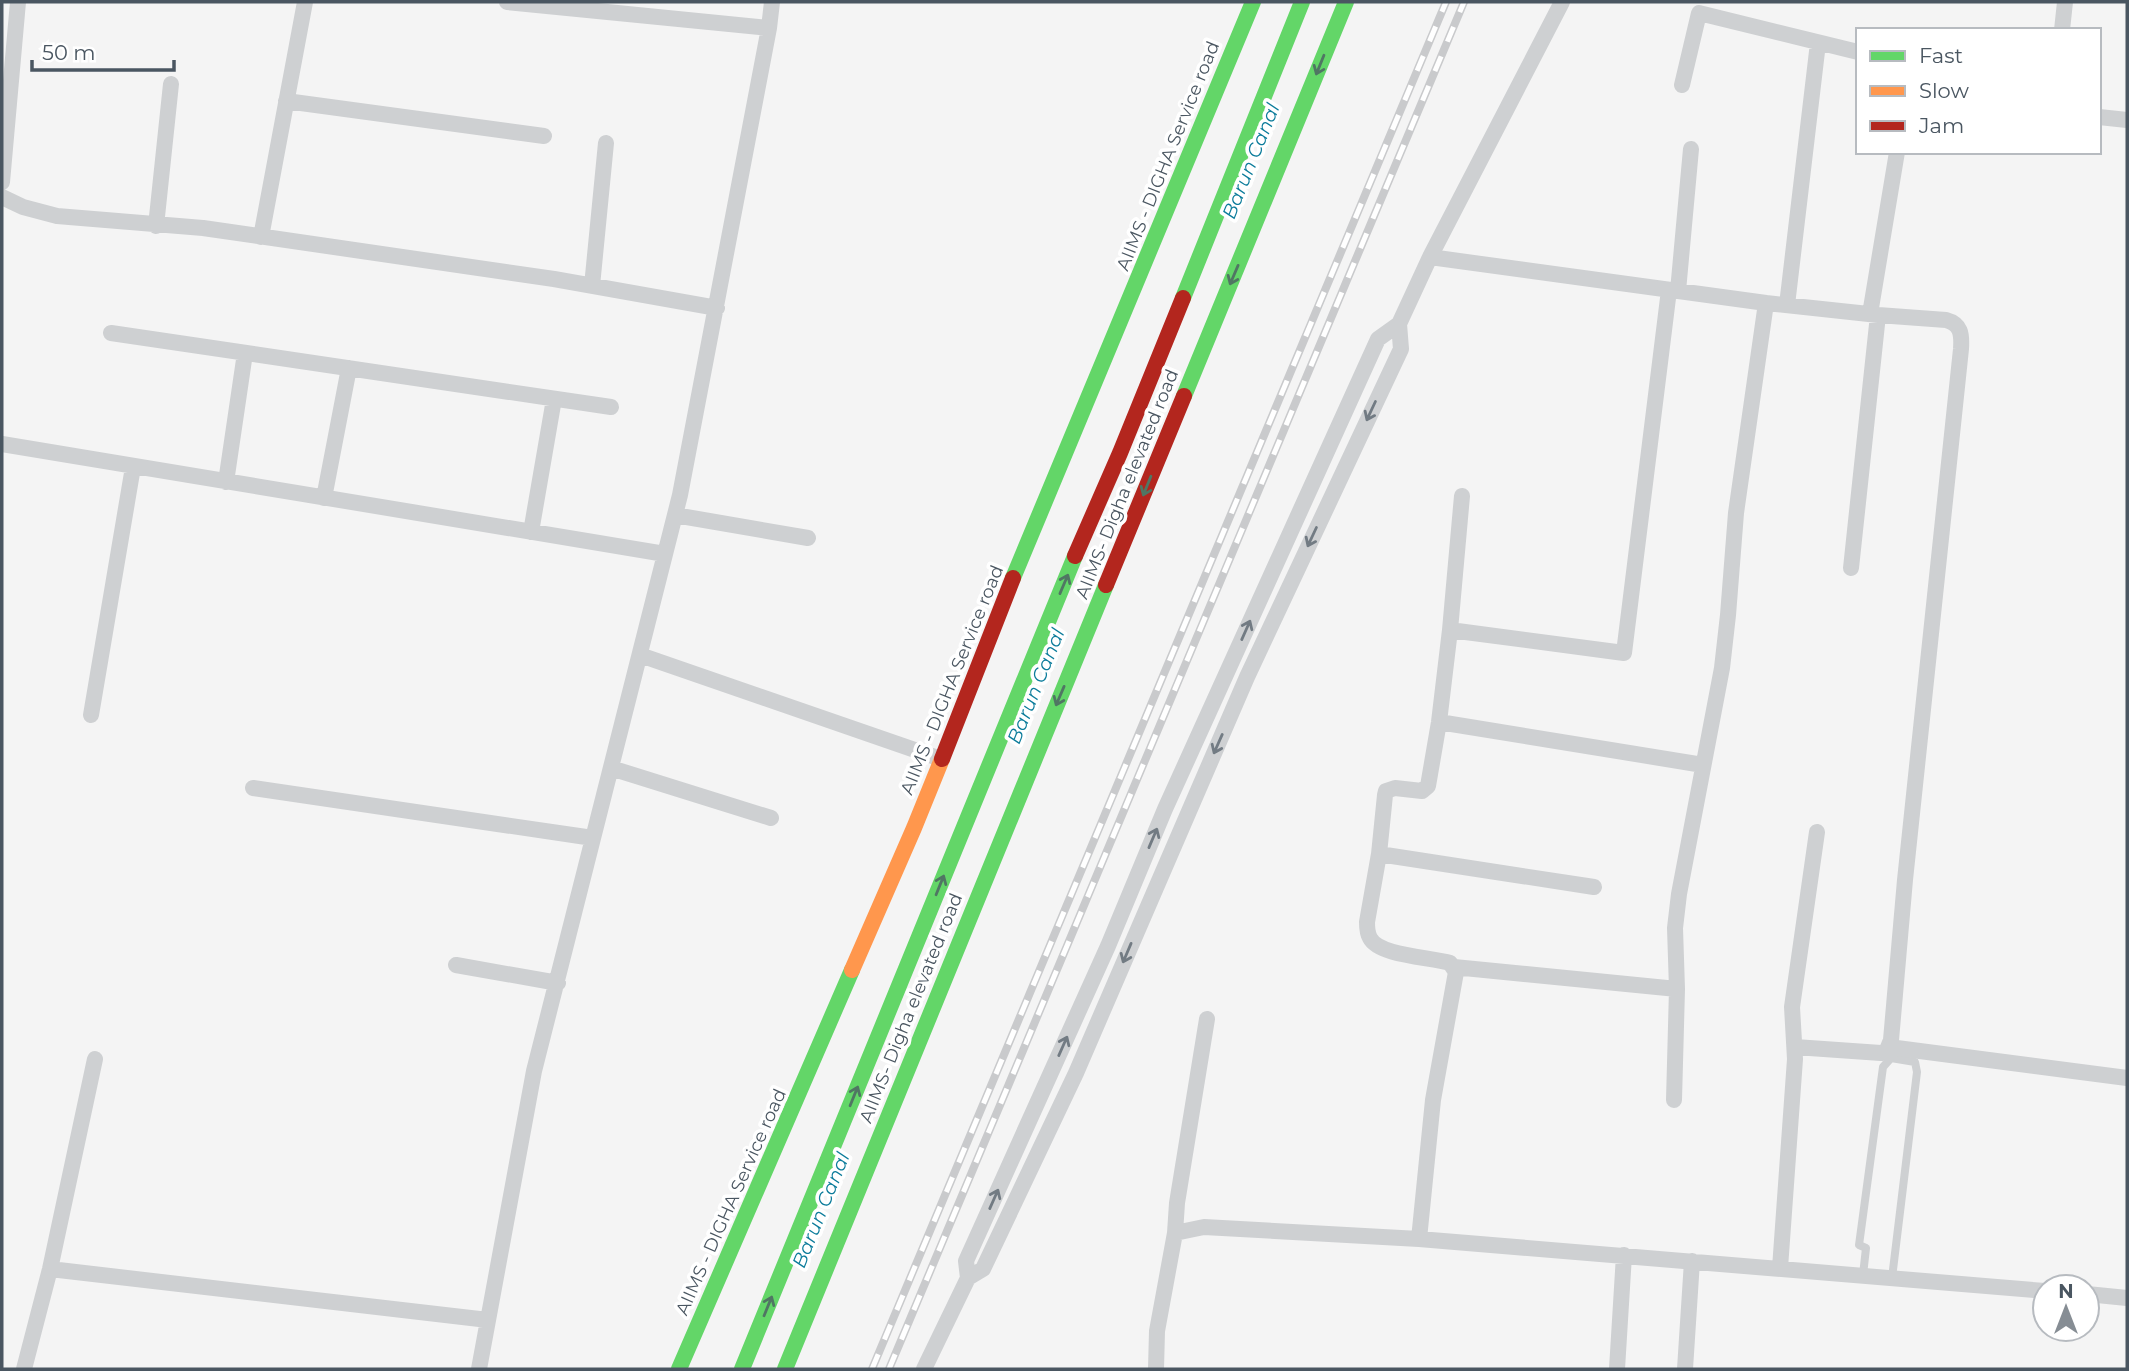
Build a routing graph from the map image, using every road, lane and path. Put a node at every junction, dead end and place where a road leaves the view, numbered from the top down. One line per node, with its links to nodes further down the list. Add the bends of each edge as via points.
1 (18, 2): 23 (street)
2 (305, 2): 16 (street)
3 (507, 2): 10 (street)
4 (772, 2): 10 (street)
5 (1253, 2): 54 (main road, AIIMS - DIGHA Service road)
6 (1303, 2): 89 (main road, AIIMS- Digha elevated road, one-way to 6)
7 (1346, 2): 90 (main road, AIIMS- Digha elevated road, one-way to 90)
8 (1562, 2): 27 (street)
9 (2065, 2): 11 (street)
10 (769, 28): 32 (street)
11 (2062, 28)
12 (1818, 43): 13 (street); 15 (street, via 1699,13); 31 (street)
13 (1856, 52)
14 (171, 84): 25 (street)
15 (1682, 85)
16 (286, 101): 19 (street); 26 (street)
17 (2101, 117): 18 (street)
18 (2127, 120)
19 (544, 136)
20 (606, 143): 28 (street)
21 (1691, 149): 29 (street)
22 (1898, 154): 33 (street)
23 (2, 182)
24 (2, 197): 25 (street, via 57,216)
25 (156, 226): 26 (street)
26 (261, 237): 28 (street)
27 (1430, 257): 29 (street); 34 (street)
28 (592, 286): 32 (street)
29 (1673, 290): 30 (street); 50 (street, via 1624,653)
30 (1766, 303): 31 (street); 55 (street, via 1737,513 1722,668)
31 (1787, 305): 33 (street)
32 (717, 308): 45 (street)
33 (1874, 315): 49 (street); 69 (street, via 1954,322 1962,339)
34 (1399, 324): 81 (street, one-way to 81, via 1401,349 1247,677 1081,1061 982,1269); 81 (street, one-way to 34, via 966,1261 1209,710 1377,339)
35 (110, 333): 36 (street)
36 (245, 353): 37 (street); 42 (street)
37 (349, 368): 38 (street); 44 (street)
38 (554, 399): 39 (street); 46 (street)
39 (611, 407)
40 (2, 444): 41 (street)
41 (132, 467): 42 (street); 52 (street)
42 (226, 482): 44 (street)
43 (1462, 496): 50 (street)
44 (324, 498): 46 (street)
45 (675, 515): 47 (street); 48 (street)
46 (531, 532): 48 (street)
47 (808, 538)
48 (665, 554): 51 (street)
49 (1851, 568)
50 (1450, 630): 53 (street)
51 (640, 655): 54 (street); 56 (street)
52 (91, 715)
53 (1439, 722): 55 (street); 61 (street, via 1426,789 1386,791)
54 (941, 759): 88 (main road, AIIMS - DIGHA Service road)
55 (1703, 765): 66 (street, via 1675,928)
56 (611, 768): 58 (street); 60 (street)
57 (253, 788): 60 (street)
58 (771, 818)
59 (1817, 832): 68 (street, via 1792,1007)
60 (593, 838): 65 (street)
61 (1379, 854): 62 (street); 64 (street, via 1367,922 1371,941 1385,950 1442,960)
62 (1594, 887)
63 (456, 965): 65 (street)
64 (1454, 967): 66 (street); 74 (street, via 1433,1100)
65 (558, 983): 85 (street, via 534,1071)
66 (1677, 989): 72 (street)
67 (1207, 1019): 73 (street)
68 (1794, 1047): 69 (street, via 1876,1054); 77 (street)
69 (1889, 1047): 71 (street)
70 (95, 1059): 78 (street)
71 (2127, 1078)
72 (1674, 1100)
73 (1175, 1233): 74 (street, via 1204,1227); 92 (street, via 1157,1331)
74 (1419, 1239): 75 (street)
75 (1624, 1255): 76 (street); 93 (street)
76 (1692, 1261): 77 (street); 94 (street)
77 (1780, 1268): 79 (street)
78 (50, 1269): 85 (street); 86 (street)
79 (1863, 1275): 80 (street); 80 (lane, via 1866,1248 1859,1245 1883,1067 1891,1058 1915,1062 1917,1072)
80 (1892, 1278): 82 (street)
81 (968, 1279): 91 (street)
82 (2031, 1290)
83 (2101, 1295): 84 (street)
84 (2127, 1298)
85 (488, 1320): 87 (street)
86 (24, 1369)
87 (479, 1369)
88 (679, 1369)
89 (742, 1369)
90 (785, 1369)
91 (924, 1369)
92 (1156, 1369)
93 (1617, 1369)
94 (1685, 1369)

